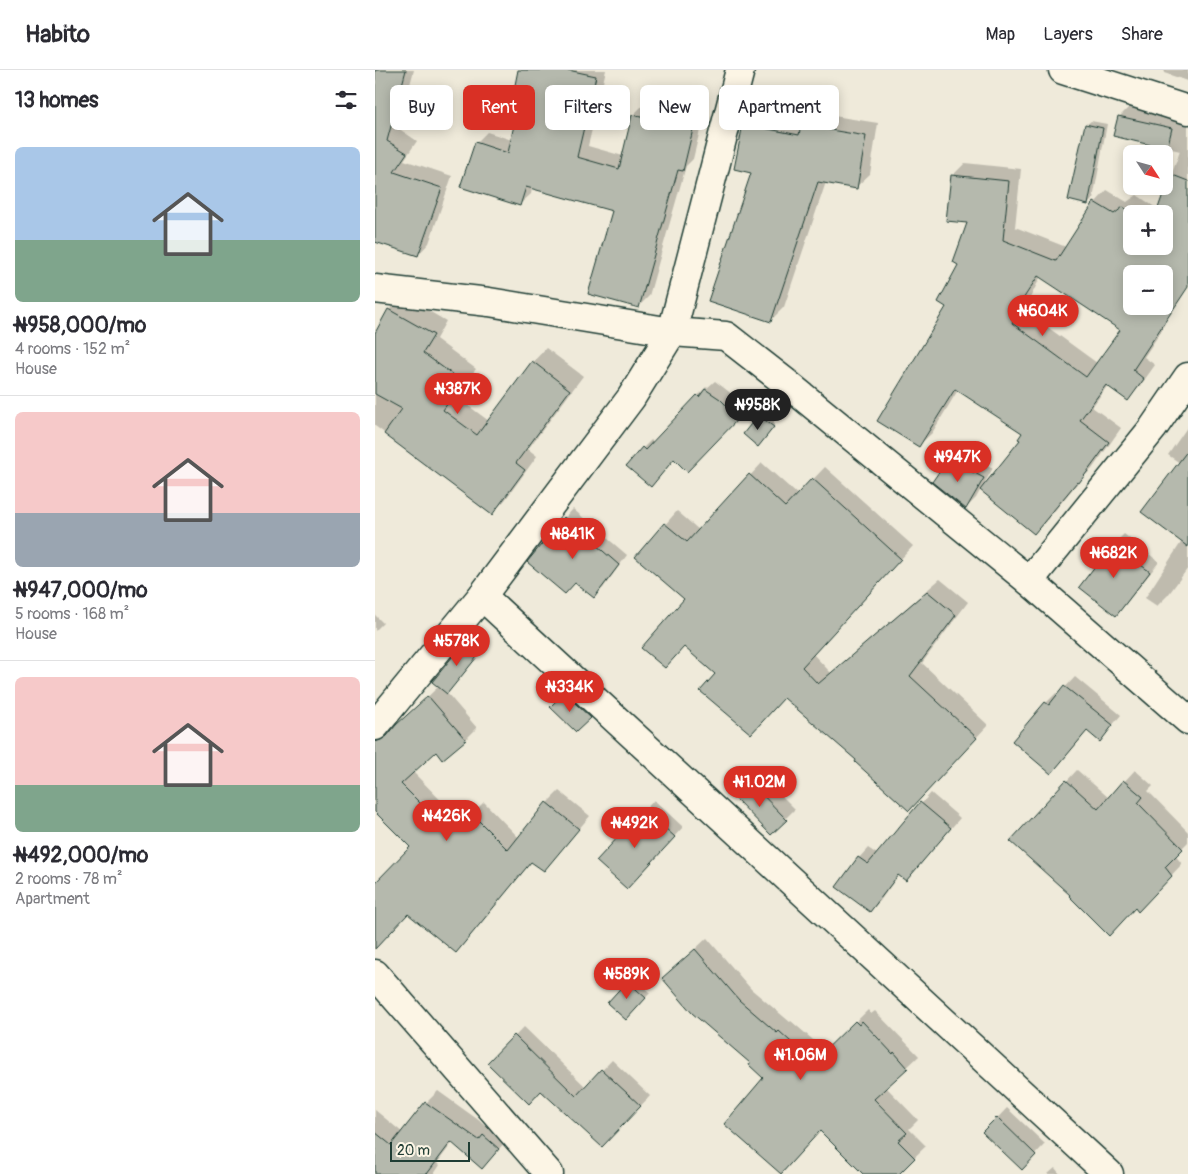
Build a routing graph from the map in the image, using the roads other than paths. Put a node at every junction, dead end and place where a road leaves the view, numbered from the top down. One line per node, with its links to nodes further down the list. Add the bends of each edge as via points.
1 (740, 70): 5 (street)
2 (1063, 70): 3 (street)
3 (1188, 110)
4 (375, 289): 5 (street, via 489,302)
5 (672, 332): 7 (street, via 726,336); 8 (street, via 631,398)
6 (1188, 377): 7 (street, via 1153,428)
7 (1029, 581): 9 (street)
8 (482, 596): 10 (street); 13 (street)
9 (1188, 720)
10 (375, 726)
11 (375, 974): 12 (street)
12 (549, 1174)
13 (1109, 1174)

